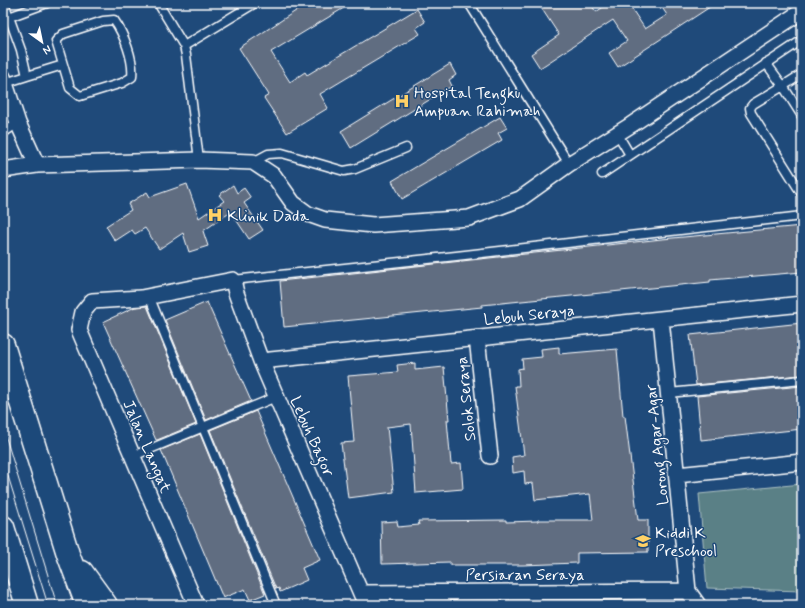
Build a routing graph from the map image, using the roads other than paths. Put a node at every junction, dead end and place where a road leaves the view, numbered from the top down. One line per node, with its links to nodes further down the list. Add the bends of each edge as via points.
1 (4, 3): 8 (lane)
2 (47, 3): 8 (lane)
3 (158, 3): 10 (lane)
4 (255, 3): 6 (lane)
5 (469, 3): 25 (lane)
6 (244, 6): 10 (lane)
7 (802, 11): 20 (street)
8 (9, 17): 14 (lane)
9 (802, 40): 11 (lane)
10 (184, 46): 23 (lane)
11 (766, 64): 16 (lane); 22 (lane)
12 (62, 65): 12 (lane, via 70,88 80,96 122,84 132,77 133,68 121,30 114,20 63,34 56,41); 14 (lane)
13 (802, 74): 16 (lane)
14 (27, 76): 15 (lane)
15 (4, 80): 18 (street)
16 (783, 86): 17 (lane); 29 (lane, via 750,108)
17 (802, 116)
18 (18, 123): 19 (lane); 26 (street)
19 (3, 131)
20 (617, 134): 22 (lane); 25 (street)
21 (406, 148): 24 (lane, via 344,171 282,153 268,154)
22 (630, 155): 28 (lane)
23 (199, 160): 24 (street); 26 (street)
24 (253, 162): 25 (street, via 274,176 293,203 308,214 325,220 373,225 469,218 520,199)
25 (569, 164)
26 (38, 165): 27 (street)
27 (3, 170)
28 (602, 174)
29 (802, 194)
30 (802, 216): 31 (lane)
31 (233, 280): 32 (street); 37 (street, Lebuh Bagor)
32 (149, 296): 41 (lane); 42 (street, Jalan Langat, via 92,301 83,312 79,330)
33 (802, 304): 34 (street, Lebuh Seraya)
34 (661, 319): 35 (street, Lebuh Seraya); 39 (street, Lorong Agar-Agar)
35 (477, 338): 37 (street, Lebuh Seraya); 43 (street, Solok Seraya)
36 (3, 346): 47 (highway)
37 (261, 361): 40 (street, Lebuh Bagor)
38 (802, 380): 39 (lane)
39 (669, 393): 45 (street, Lorong Agar-Agar)
40 (276, 397): 41 (lane); 49 (street, Lebuh Bagor)
41 (203, 428): 42 (lane); 54 (lane)
42 (133, 456): 53 (street, Jalan Langat)
43 (490, 456)
44 (802, 462): 45 (street)
45 (677, 475): 48 (street, Lorong Agar-Agar)
46 (3, 527): 50 (highway)
47 (68, 554): 51 (highway); 52 (highway)
48 (688, 591): 49 (street, Persiaran Seraya); 55 (street); 56 (street)
49 (364, 599)
50 (27, 605)
51 (87, 605)
52 (106, 605)
53 (196, 605)
54 (276, 605)
55 (680, 605)
56 (698, 605)

